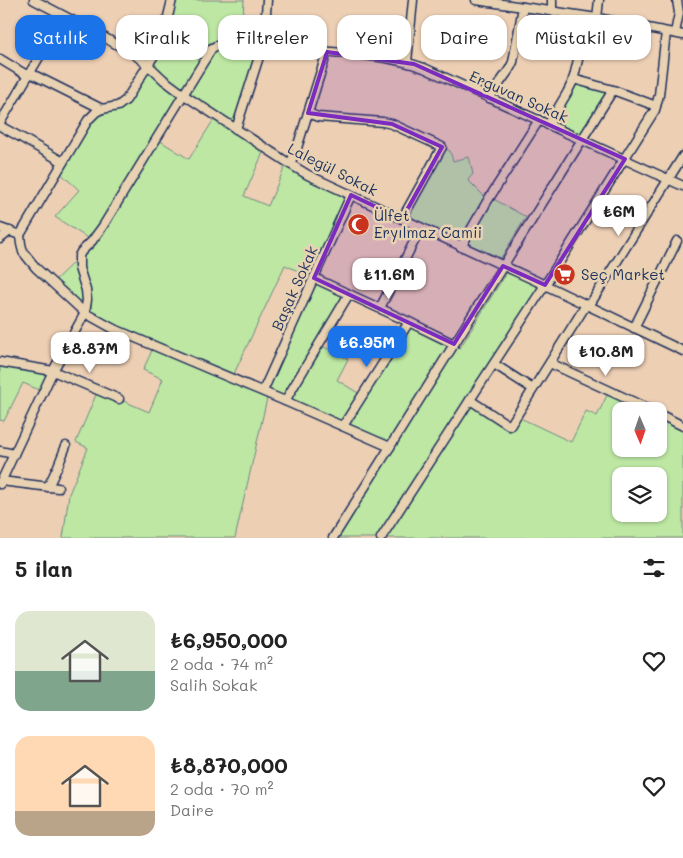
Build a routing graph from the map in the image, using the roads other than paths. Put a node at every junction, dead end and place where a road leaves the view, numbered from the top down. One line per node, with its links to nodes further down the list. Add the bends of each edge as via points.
1 (34, 0): 12 (street, Lalegül Sokak)
2 (172, 0): 27 (street, via 158,49)
3 (267, 0): 13 (street)
4 (413, 0): 26 (street)
5 (476, 0): 9 (street)
6 (552, 0): 11 (street)
7 (598, 0): 15 (street)
8 (677, 0): 17 (street, via 679,13)
9 (486, 1): 10 (street)
10 (523, 7): 11 (street); 32 (street, via 513,62)
11 (552, 11): 14 (street)
12 (61, 15)
13 (266, 15)
14 (576, 15)
15 (597, 15)
16 (651, 28): 17 (street)
17 (675, 33): 33 (street)
18 (106, 39): 27 (street, Lalegül Sokak)
19 (218, 45): 31 (street, Erguvan Sokak, via 212,48)
20 (327, 52): 26 (street, Erguvan Sokak)
21 (0, 60): 28 (street)
22 (37, 60): 28 (street)
23 (258, 60): 39 (street)
24 (325, 60): 35 (street)
25 (578, 60): 29 (street)
26 (406, 62): 32 (street, Erguvan Sokak)
27 (148, 64): 31 (street, Lalegül Sokak); 34 (street, via 122,104)
28 (29, 74): 34 (street); 37 (street)
29 (574, 79): 30 (street); 38 (street)
30 (613, 90): 33 (street); 40 (street)
31 (184, 95): 39 (street, Lalegül Sokak); 62 (street, via 103,226 79,256 86,290)
32 (489, 98): 36 (street, Erguvan Sokak)
33 (656, 106): 42 (street)
34 (102, 109): 43 (street, via 88,120)
35 (308, 113): 44 (street); 48 (street, via 318,117 392,124 442,147)
36 (539, 120): 38 (street, Erguvan Sokak); 55 (street)
37 (0, 125): 43 (street)
38 (548, 125): 40 (street, Erguvan Sokak)
39 (236, 129): 44 (street, Lalegül Sokak)
40 (582, 140): 42 (street, Erguvan Sokak); 56 (street)
41 (683, 156): 45 (street)
42 (625, 159): 45 (street, Erguvan Sokak); 58 (street)
43 (63, 162): 52 (street)
44 (290, 164): 47 (street, Lalegül Sokak)
45 (669, 180): 46 (street, Erguvan Sokak); 60 (street)
46 (683, 186)
47 (351, 195): 48 (street, Lalegül Sokak); 57 (street, Başak Sokak)
48 (402, 219): 50 (street, Lalegül Sokak)
49 (0, 228): 51 (street)
50 (421, 228): 55 (street, Lalegül Sokak); 61 (street)
51 (10, 231): 52 (street); 53 (street)
52 (20, 235): 62 (street, via 26,257)
53 (0, 239)
54 (677, 241): 64 (street)
55 (461, 247): 56 (street, Lalegül Sokak)
56 (503, 266): 58 (street, Lalegül Sokak); 65 (street)
57 (314, 278): 59 (street); 72 (street, Başak Sokak)
58 (545, 285): 60 (street, Lalegül Sokak); 69 (street)
59 (349, 294): 61 (street); 75 (street)
60 (588, 306): 64 (street, Lalegül Sokak); 68 (street)
61 (380, 308): 63 (street)
62 (85, 313): 70 (street); 72 (street, via 112,328)
63 (409, 322): 65 (street); 78 (street)
64 (634, 328): 66 (street, Lalegül Sokak)
65 (454, 344): 81 (street)
66 (683, 351)
67 (0, 362): 70 (street)
68 (550, 363): 71 (street); 76 (street)
69 (494, 364): 71 (street); 74 (street)
70 (53, 371): 73 (street); 83 (street)
71 (533, 389): 74 (street, via 510,426)
72 (262, 392): 75 (street)
73 (119, 399)
74 (470, 400): 88 (street)
75 (285, 401): 78 (street)
76 (634, 402)
77 (668, 418): 79 (street)
78 (344, 426): 81 (street)
79 (683, 426)
80 (66, 446): 85 (street)
81 (390, 447): 87 (street)
82 (0, 451): 83 (street)
83 (14, 454): 84 (street)
84 (1, 483): 85 (street)
85 (48, 487): 86 (street)
86 (58, 488)
87 (333, 538)
88 (381, 538)

